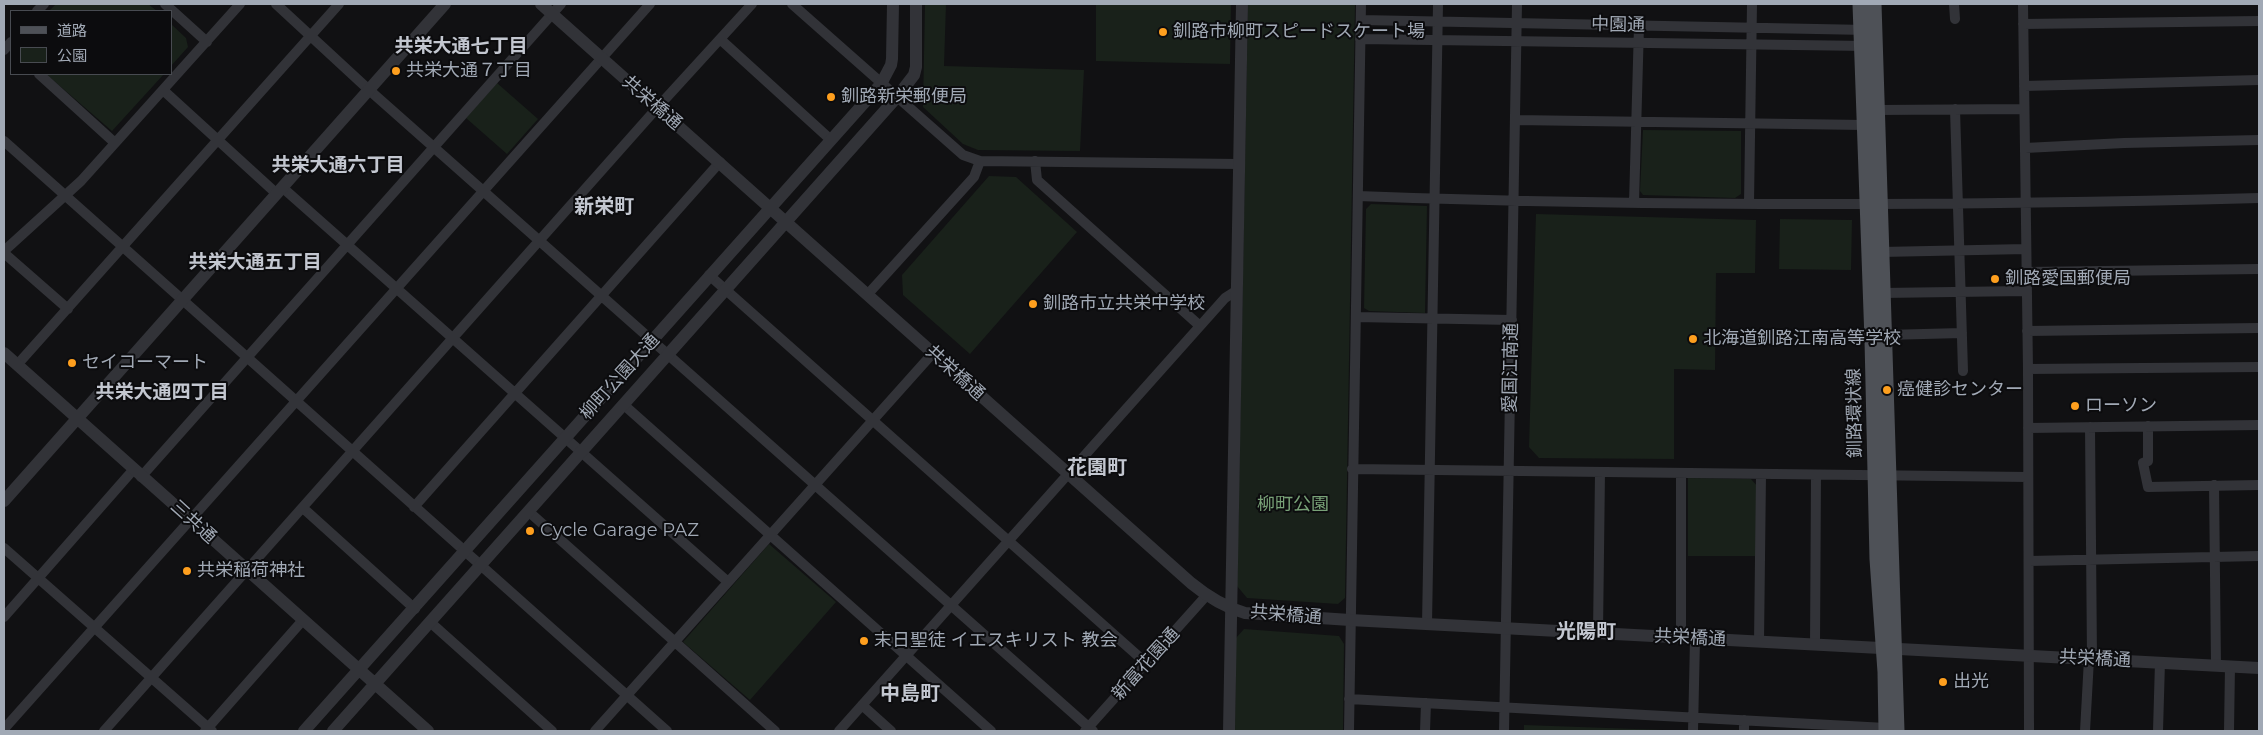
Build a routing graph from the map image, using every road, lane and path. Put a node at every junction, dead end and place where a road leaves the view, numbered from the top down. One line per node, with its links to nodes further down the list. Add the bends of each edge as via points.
1 (240, 4): 37 (street)
2 (276, 4): 31 (street)
3 (340, 4): 31 (street)
4 (445, 4): 45 (street)
5 (541, 4): 22 (street, 共栄橋通)
6 (561, 4): 22 (street)
7 (650, 4): 40 (street)
8 (752, 4): 34 (street)
9 (792, 4): 43 (street)
10 (893, 4): 43 (street, 柳町公園大通, via 892,59)
11 (916, 4): 47 (street, 柳町公園大通, via 916,68)
12 (1242, 4): 66 (street)
13 (1361, 4): 24 (street)
14 (1438, 4): 26 (street)
15 (1517, 4): 27 (street, 愛国江南通)
16 (1752, 4): 30 (street)
17 (1860, 4): 33 (main road, 釧路環状線)
18 (1874, 4): 33 (main road, 釧路環状線)
19 (1954, 4): 23 (street)
20 (2023, 4): 28 (street)
21 (172, 10): 37 (street)
22 (552, 14): 40 (street, 共栄橋通); 61 (street)
23 (1955, 19)
24 (1360, 20): 26 (street, 中園通); 32 (street)
25 (2259, 21): 28 (street)
26 (1438, 22): 27 (street, 中園通); 35 (street)
27 (1516, 24): 29 (street, 中園通); 36 (street, 愛国江南通)
28 (2023, 24): 44 (street)
29 (1639, 26): 30 (street, 中園通); 38 (street)
30 (1752, 28): 33 (street, 中園通); 39 (street)
31 (310, 36): 45 (street); 56 (street)
32 (1360, 38): 35 (street, 中園通); 70 (street)
33 (1868, 38): 39 (street, 中園通); 51 (main road, 釧路環状線); 55 (main road, 釧路環状線)
34 (720, 39): 48 (street); 57 (street)
35 (1438, 39): 36 (street, 中園通); 72 (street)
36 (1516, 40): 38 (street, 中園通); 52 (street, 愛国江南通)
37 (207, 42): 46 (street)
38 (1639, 42): 39 (street, 中園通); 53 (street)
39 (1751, 44): 54 (street)
40 (601, 59): 48 (street, 共栄橋通); 68 (street)
41 (39, 75): 60 (street)
42 (2259, 80): 44 (street)
43 (882, 84): 47 (street); 57 (street, 柳町公園大通)
44 (2024, 86): 50 (street)
45 (368, 89): 61 (street); 67 (street)
46 (163, 90): 56 (street); 60 (street)
47 (897, 97): 63 (street, via 963,156); 80 (street, 柳町公園大通)
48 (657, 108): 65 (street, 共栄橋通); 81 (street)
49 (1955, 109): 50 (street); 51 (street); 78 (street)
50 (2024, 109): 62 (street)
51 (1878, 110): 76 (main road, 釧路環状線)
52 (1515, 120): 53 (street); 73 (street, 愛国江南通)
53 (1636, 122): 54 (street); 74 (street)
54 (1750, 124): 55 (street); 75 (street)
55 (1864, 125): 76 (main road, 釧路環状線)
56 (218, 140): 67 (street); 83 (street)
57 (831, 140): 79 (street, 柳町公園大通)
58 (2259, 140): 62 (street)
59 (4, 141): 69 (street)
60 (115, 143): 69 (street, via 81,182)
61 (435, 146): 68 (street); 82 (street)
62 (2025, 148): 77 (street)
63 (980, 161): 64 (street); 97 (street, via 974,177)
64 (1035, 161): 66 (street); 104 (street, via 1037,180)
65 (720, 162): 79 (street, 共栄橋通); 98 (street)
66 (1239, 164): 93 (street)
67 (280, 191): 82 (street); 99 (street)
68 (484, 191): 81 (street); 91 (street)
69 (64, 195): 83 (street); 86 (street)
70 (1358, 196): 72 (street); 101 (street)
71 (2259, 198): 77 (street)
72 (1434, 199): 73 (street); 102 (street)
73 (1513, 202): 74 (street); 103 (street, 愛国江南通)
74 (1634, 203): 75 (street)
75 (1749, 203): 76 (street)
76 (1873, 204): 78 (street); 87 (main road, 釧路環状線); 139 (main road, 釧路環状線)
77 (2025, 204): 78 (street); 84 (street)
78 (1958, 205): 85 (street)
79 (771, 207): 80 (street, 共栄橋通); 90 (street, 柳町公園大通)
80 (786, 220): 92 (street, 柳町公園大通); 97 (street, 共栄橋通)
81 (541, 240): 98 (street); 109 (street)
82 (346, 244): 91 (street); 113 (street)
83 (122, 247): 99 (street); 100 (street)
84 (2026, 249): 85 (street); 89 (street)
85 (1959, 250): 87 (street); 95 (street)
86 (4, 252): 100 (street)
87 (1882, 252): 96 (main road, 釧路環状線)
88 (2259, 269): 89 (street)
89 (2026, 272): 94 (street)
90 (709, 275): 92 (street); 110 (street, 柳町公園大通)
91 (396, 289): 109 (street); 119 (street)
92 (724, 289): 112 (street, 柳町公園大通); 122 (street)
93 (1236, 291): 104 (street, via 1225,298); 164 (street)
94 (2026, 291): 95 (street); 106 (street)
95 (1960, 292): 96 (street); 107 (street)
96 (1882, 293): 108 (main road, 釧路環状線)
97 (868, 294): 111 (street, 共栄橋通)
98 (602, 295): 110 (street); 118 (street)
99 (182, 300): 113 (street); 121 (street)
100 (68, 308): 114 (street)
101 (1356, 317): 102 (street); 130 (street)
102 (1432, 318): 103 (street); 131 (street)
103 (1512, 320): 132 (street, 愛国江南通)
104 (1200, 326): 135 (street)
105 (2259, 328): 106 (street)
106 (2027, 330): 116 (street)
107 (1962, 332): 108 (street); 117 (street)
108 (1885, 335): 139 (main road, 釧路環状線)
109 (453, 339): 118 (street); 128 (street)
110 (653, 340): 112 (street); 127 (street, 柳町公園大通)
111 (933, 353): 122 (street); 135 (street, 共栄橋通)
112 (668, 354): 120 (street, 柳町公園大通); 141 (street)
113 (247, 358): 119 (street); 134 (street)
114 (8, 360): 121 (street, 三共通)
115 (2259, 367): 116 (street)
116 (2028, 368): 126 (street)
117 (1963, 371)
118 (517, 393): 127 (street); 145 (street)
119 (296, 402): 128 (street); 148 (street)
120 (624, 405): 129 (street, 柳町公園大通); 149 (street)
121 (77, 418): 134 (street, 三共通); 144 (street)
122 (873, 420): 141 (street); 150 (street)
123 (2259, 425): 124 (street)
124 (2148, 426): 125 (street); 143 (street, via 2148,461 2143,463 2148,486)
125 (2090, 427): 126 (street); 155 (street)
126 (2028, 428): 140 (street)
127 (566, 438): 129 (street); 152 (street, 柳町公園大通)
128 (352, 451): 145 (street); 146 (street)
129 (581, 453): 147 (street, 柳町公園大通); 160 (street)
130 (1352, 469): 131 (street); 167 (street)
131 (1430, 469): 132 (street); 169 (street)
132 (1509, 471): 133 (street); 171 (street, 愛国江南通)
133 (1600, 472): 136 (street); 172 (street)
134 (137, 473): 148 (street, 三共通); 159 (street)
135 (1069, 473): 150 (street); 161 (street, 共栄橋通)
136 (1681, 473): 137 (street); 173 (street)
137 (1761, 475): 138 (street); 176 (street)
138 (1816, 476): 139 (street); 177 (street)
139 (1882, 476): 140 (street); 178 (main road, 釧路環状線, via 1877,559)
140 (2028, 477): 156 (street)
141 (816, 484): 149 (street); 162 (street)
142 (2259, 485): 143 (street)
143 (2214, 486): 154 (street)
144 (4, 501)
145 (414, 507): 152 (street)
146 (302, 508): 158 (street); 163 (street)
147 (528, 511): 157 (street, 柳町公園大通); 175 (street)
148 (190, 520): 158 (street, 三共通); 170 (street)
149 (770, 534): 160 (street); 179 (street)
150 (1009, 540): 162 (street); 183 (street)
151 (4, 548): 159 (street)
152 (465, 552): 157 (street); 163 (street, 柳町公園大通)
153 (2259, 556): 154 (street)
154 (2216, 558): 155 (street); 184 (street)
155 (2092, 559): 156 (street); 181 (street)
156 (2029, 561): 180 (street)
157 (481, 565): 168 (street, 柳町公園大通); 190 (street)
158 (248, 571): 166 (street, 三共通); 188 (street)
159 (38, 578): 165 (street); 170 (street)
160 (728, 582): 175 (street)
161 (1206, 596): 164 (street, 共栄橋通); 183 (street, 新富花園通)
162 (950, 606): 179 (street); 201 (street)
163 (415, 609): 187 (street, 柳町公園大通)
164 (1230, 609): 167 (street, 共栄橋通, via 1245,613); 214 (street)
165 (4, 617)
166 (303, 620): 187 (street, 三共通); 200 (street)
167 (1350, 620): 169 (street, 共栄橋通); 191 (street)
168 (430, 622): 189 (street, 柳町公園大通); 207 (street)
169 (1427, 624): 171 (street, 共栄橋通)
170 (94, 628): 188 (street); 199 (street)
171 (1506, 629): 172 (street, 共栄橋通); 194 (street, 愛国江南通)
172 (1598, 633): 173 (street, 共栄橋通)
173 (1681, 638): 174 (street, 共栄橋通)
174 (1695, 638): 176 (street, 共栄橋通); 195 (street)
175 (674, 642): 190 (street); 210 (street)
176 (1758, 642): 177 (street, 共栄橋通)
177 (1815, 645): 178 (street, 共栄橋通)
178 (1888, 649): 180 (street, 共栄橋通); 202 (main road, 釧路環状線, via 1885,672)
179 (906, 656): 193 (street); 213 (street)
180 (2030, 656): 181 (street, 共栄橋通); 220 (street)
181 (2091, 659): 182 (street, 共栄橋通); 221 (street)
182 (2160, 662): 184 (street, 共栄橋通); 222 (street)
183 (1146, 664): 201 (street, 新富花園通)
184 (2216, 665): 185 (street, 共栄橋通)
185 (2230, 666): 186 (street, 共栄橋通); 223 (street)
186 (2259, 668)
187 (359, 670): 189 (street, 三共通); 204 (street, 柳町公園大通)
188 (152, 678): 200 (street); 203 (street)
189 (375, 685): 205 (street, 柳町公園大通); 206 (street, 三共通)
190 (627, 695): 208 (street); 209 (street)
191 (1349, 699): 192 (street); 215 (street)
192 (1426, 703): 194 (street); 216 (street)
193 (862, 705): 211 (street); 212 (street)
194 (1505, 708): 195 (street); 217 (street, 愛国江南通)
195 (1694, 718): 196 (street); 218 (street)
196 (1744, 720): 197 (street); 219 (street)
197 (1791, 727): 198 (street)
198 (1834, 728): 202 (street)
199 (4, 729)
200 (208, 730)
201 (1089, 730)
202 (1890, 730)
203 (104, 731)
204 (304, 731)
205 (334, 731)
206 (428, 731)
207 (552, 731)
208 (595, 731)
209 (668, 731)
210 (776, 731)
211 (839, 731)
212 (891, 731)
213 (991, 731)
214 (1228, 731)
215 (1349, 731)
216 (1425, 731)
217 (1504, 731)
218 (1693, 731)
219 (1744, 731)
220 (2029, 731)
221 (2085, 731)
222 (2158, 731)
223 (2230, 731)

